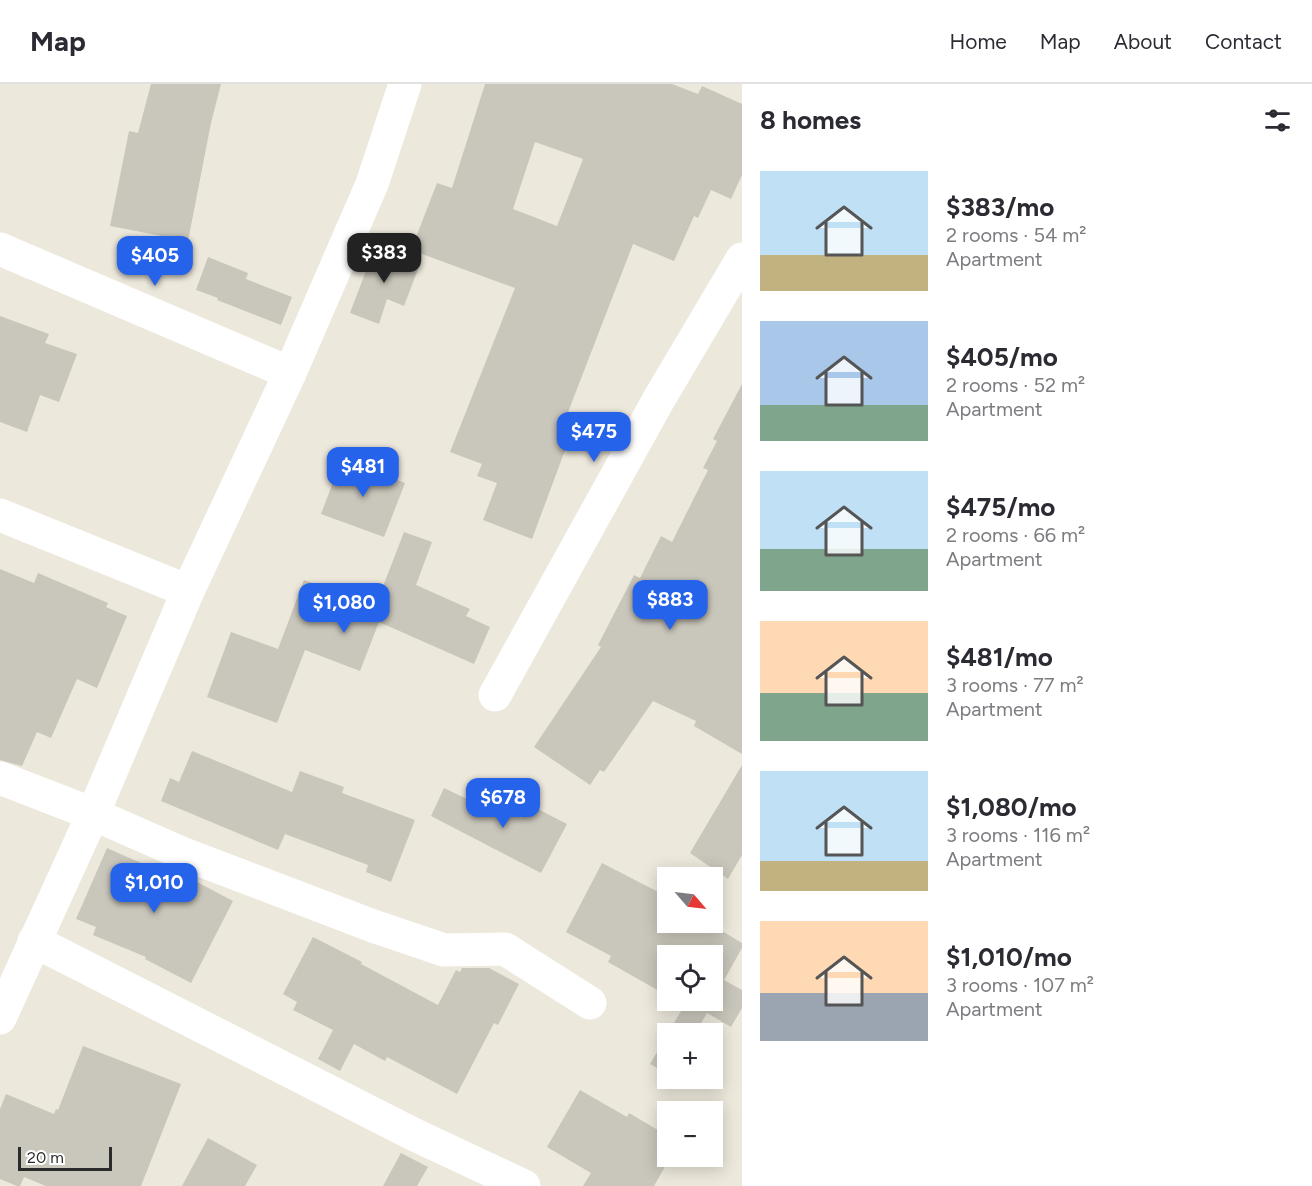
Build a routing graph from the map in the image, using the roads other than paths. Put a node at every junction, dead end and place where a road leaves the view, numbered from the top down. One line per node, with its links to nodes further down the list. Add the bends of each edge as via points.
1 (405, 84): 4 (street, via 372,184)
2 (0, 249): 4 (street)
3 (742, 259): 7 (street, via 659,399)
4 (290, 373): 6 (street)
5 (0, 515): 6 (street)
6 (188, 591): 9 (street)
7 (495, 695)
8 (0, 778): 9 (street)
9 (93, 814): 10 (street); 11 (street, via 184,854 444,950 505,949)
10 (34, 941): 12 (street); 13 (street, via 413,1134)
11 (590, 1003)
12 (0, 1018)
13 (524, 1186)

